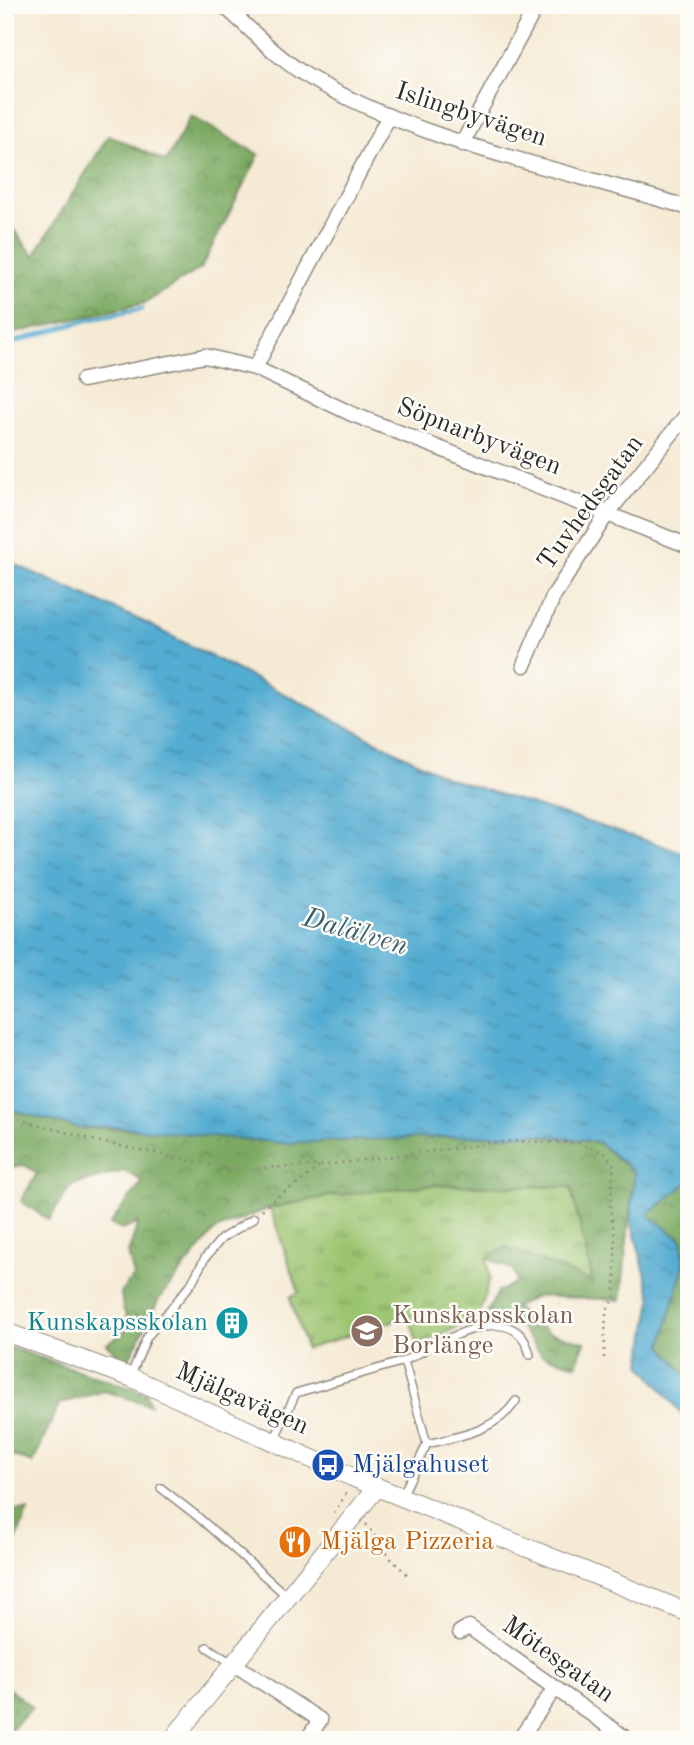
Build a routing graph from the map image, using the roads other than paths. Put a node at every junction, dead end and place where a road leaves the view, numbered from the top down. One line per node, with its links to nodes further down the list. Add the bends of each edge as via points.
1 (223, 5): 3 (street, Islingbyvägen, via 307,76)
2 (537, 5): 4 (street)
3 (389, 116): 4 (street, Islingbyvägen); 6 (street)
4 (462, 144): 5 (street, Islingbyvägen)
5 (689, 208)
6 (255, 368): 7 (street, Söpnarbyvägen, via 205,356); 9 (street, Söpnarbyvägen, via 352,414)
7 (83, 380)
8 (689, 412): 9 (street, Tuvhedsgatan)
9 (607, 514): 10 (street, Söpnarbyvägen); 11 (street, Tuvhedsgatan, via 554,596)
10 (689, 546)
11 (524, 665)
12 (254, 1218): 16 (lane, via 221,1239 205,1258 191,1284 147,1337)
13 (5, 1332): 16 (street, Mjälgavägen)
14 (530, 1354): 15 (lane, via 527,1341 513,1329 495,1325 480,1326)
15 (404, 1361): 18 (lane, via 296,1393); 19 (lane)
16 (130, 1377): 18 (street, Mjälgavägen)
17 (516, 1401): 19 (lane, via 506,1416 474,1432)
18 (273, 1443): 20 (street, Mjälgavägen)
19 (427, 1444): 22 (lane)
20 (377, 1487): 22 (street, Mjälgavägen); 23 (street)
21 (161, 1488): 23 (lane)
22 (402, 1496): 24 (street, Mjälgavägen)
23 (289, 1597): 27 (street)
24 (689, 1613)
25 (460, 1632): 28 (street, Mötesgatan, via 469,1627)
26 (207, 1647): 27 (lane)
27 (234, 1664): 29 (street); 30 (street, via 320,1720)
28 (555, 1688): 31 (street); 32 (street, Mötesgatan)
29 (172, 1740)
30 (307, 1740)
31 (519, 1740)
32 (628, 1740)

